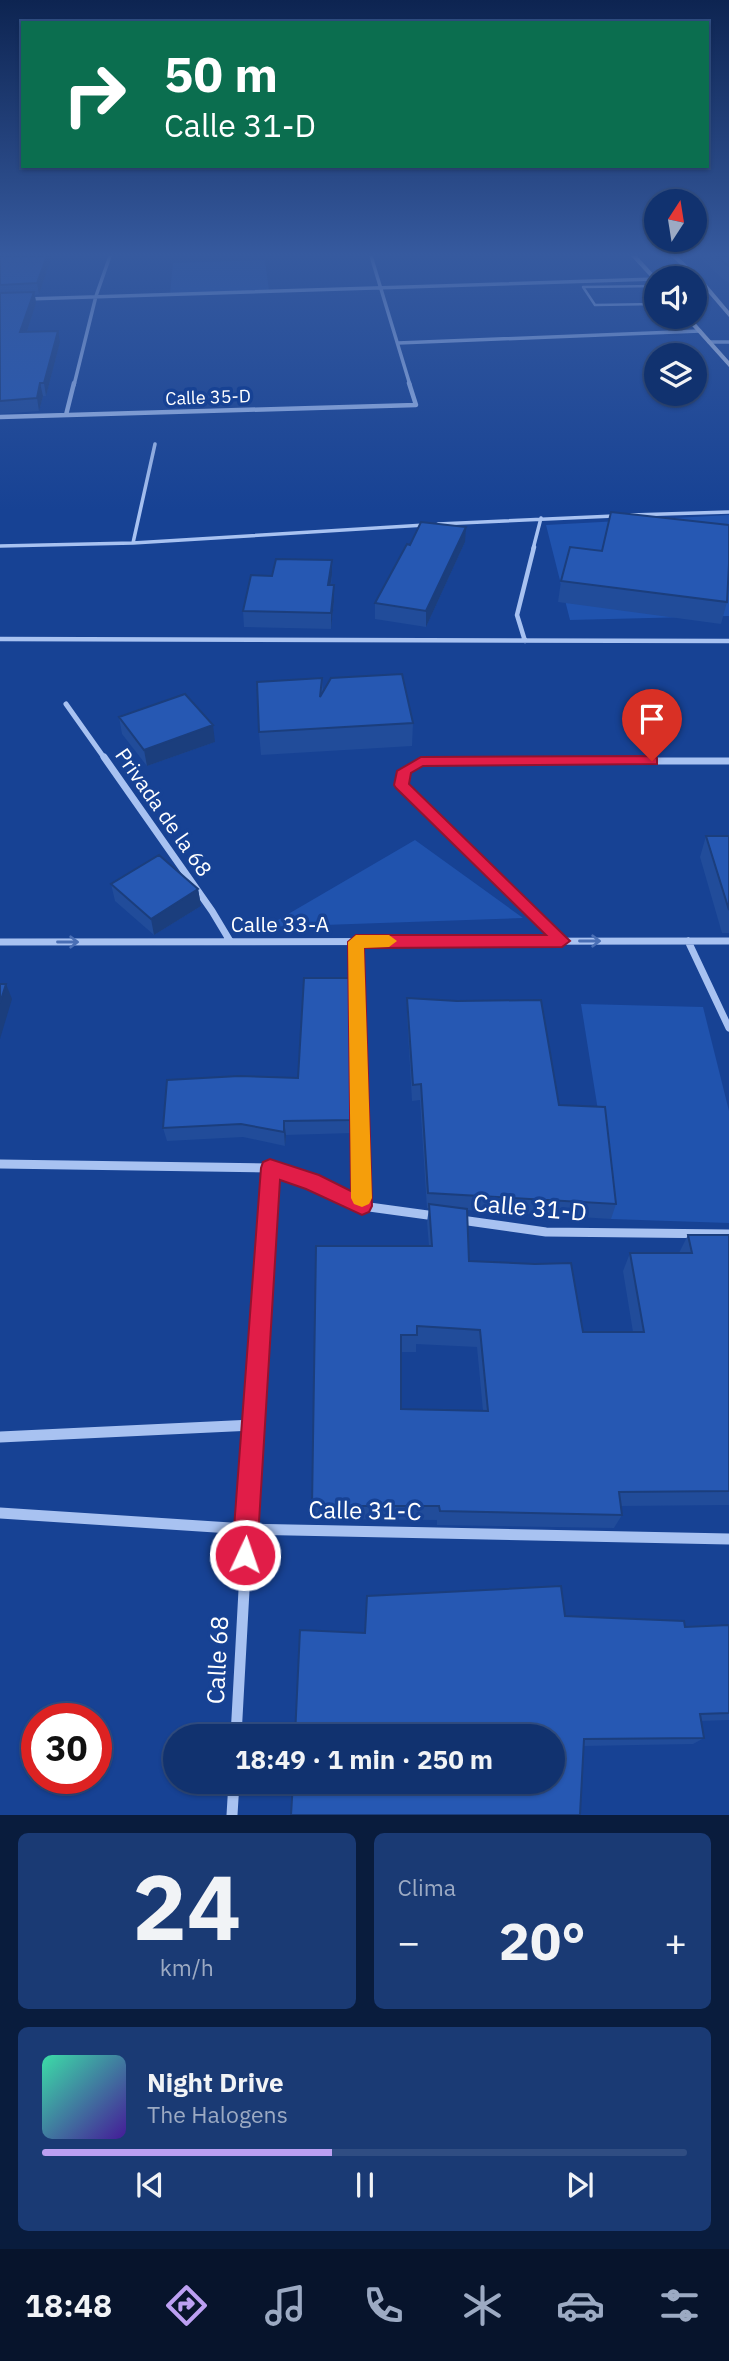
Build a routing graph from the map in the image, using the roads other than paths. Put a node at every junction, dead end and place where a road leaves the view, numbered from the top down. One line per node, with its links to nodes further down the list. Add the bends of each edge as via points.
1 (85, 341): 7 (street)
2 (456, 341): 5 (street)
3 (709, 342): 4 (street); 6 (main road)
4 (729, 342)
5 (398, 343): 7 (street, Calle 35-D, via 416,404)
6 (729, 365)
7 (66, 415): 8 (street, Calle 35-D)
8 (0, 418)
9 (155, 444): 12 (lane)
10 (729, 512): 11 (lane)
11 (541, 518): 12 (lane); 15 (lane, via 517,615)
12 (133, 543): 13 (lane)
13 (0, 546)
14 (0, 639): 15 (lane)
15 (525, 641): 16 (lane)
16 (729, 641)
17 (66, 704): 23 (street, Privada de la 68)
18 (729, 761): 19 (street, via 421,761 404,771 401,785)
19 (562, 941): 20 (street, Calle 33-A, one-way to 20); 24 (street, Calle 33-A)
20 (688, 941): 21 (street, Calle 33-A); 25 (street)
21 (729, 941)
22 (0, 942): 23 (street, Calle 33-A, one-way to 23)
23 (230, 942): 24 (street, Calle 33-A)
24 (356, 942): 28 (street)
25 (729, 1028)
26 (0, 1164): 27 (street)
27 (270, 1168): 28 (street, via 312,1181); 32 (street, Calle 68)
28 (362, 1206): 29 (street)
29 (440, 1217)
30 (454, 1219): 31 (street, Calle 31-D, via 546,1231)
31 (729, 1234)
32 (253, 1425): 33 (street); 35 (street, Calle 68)
33 (0, 1437)
34 (0, 1513): 35 (street, Calle 31-C)
35 (246, 1529): 36 (street, Calle 31-C); 37 (street, Calle 68)
36 (729, 1539)
37 (237, 1724)
38 (233, 1794): 39 (street)
39 (232, 1815)

